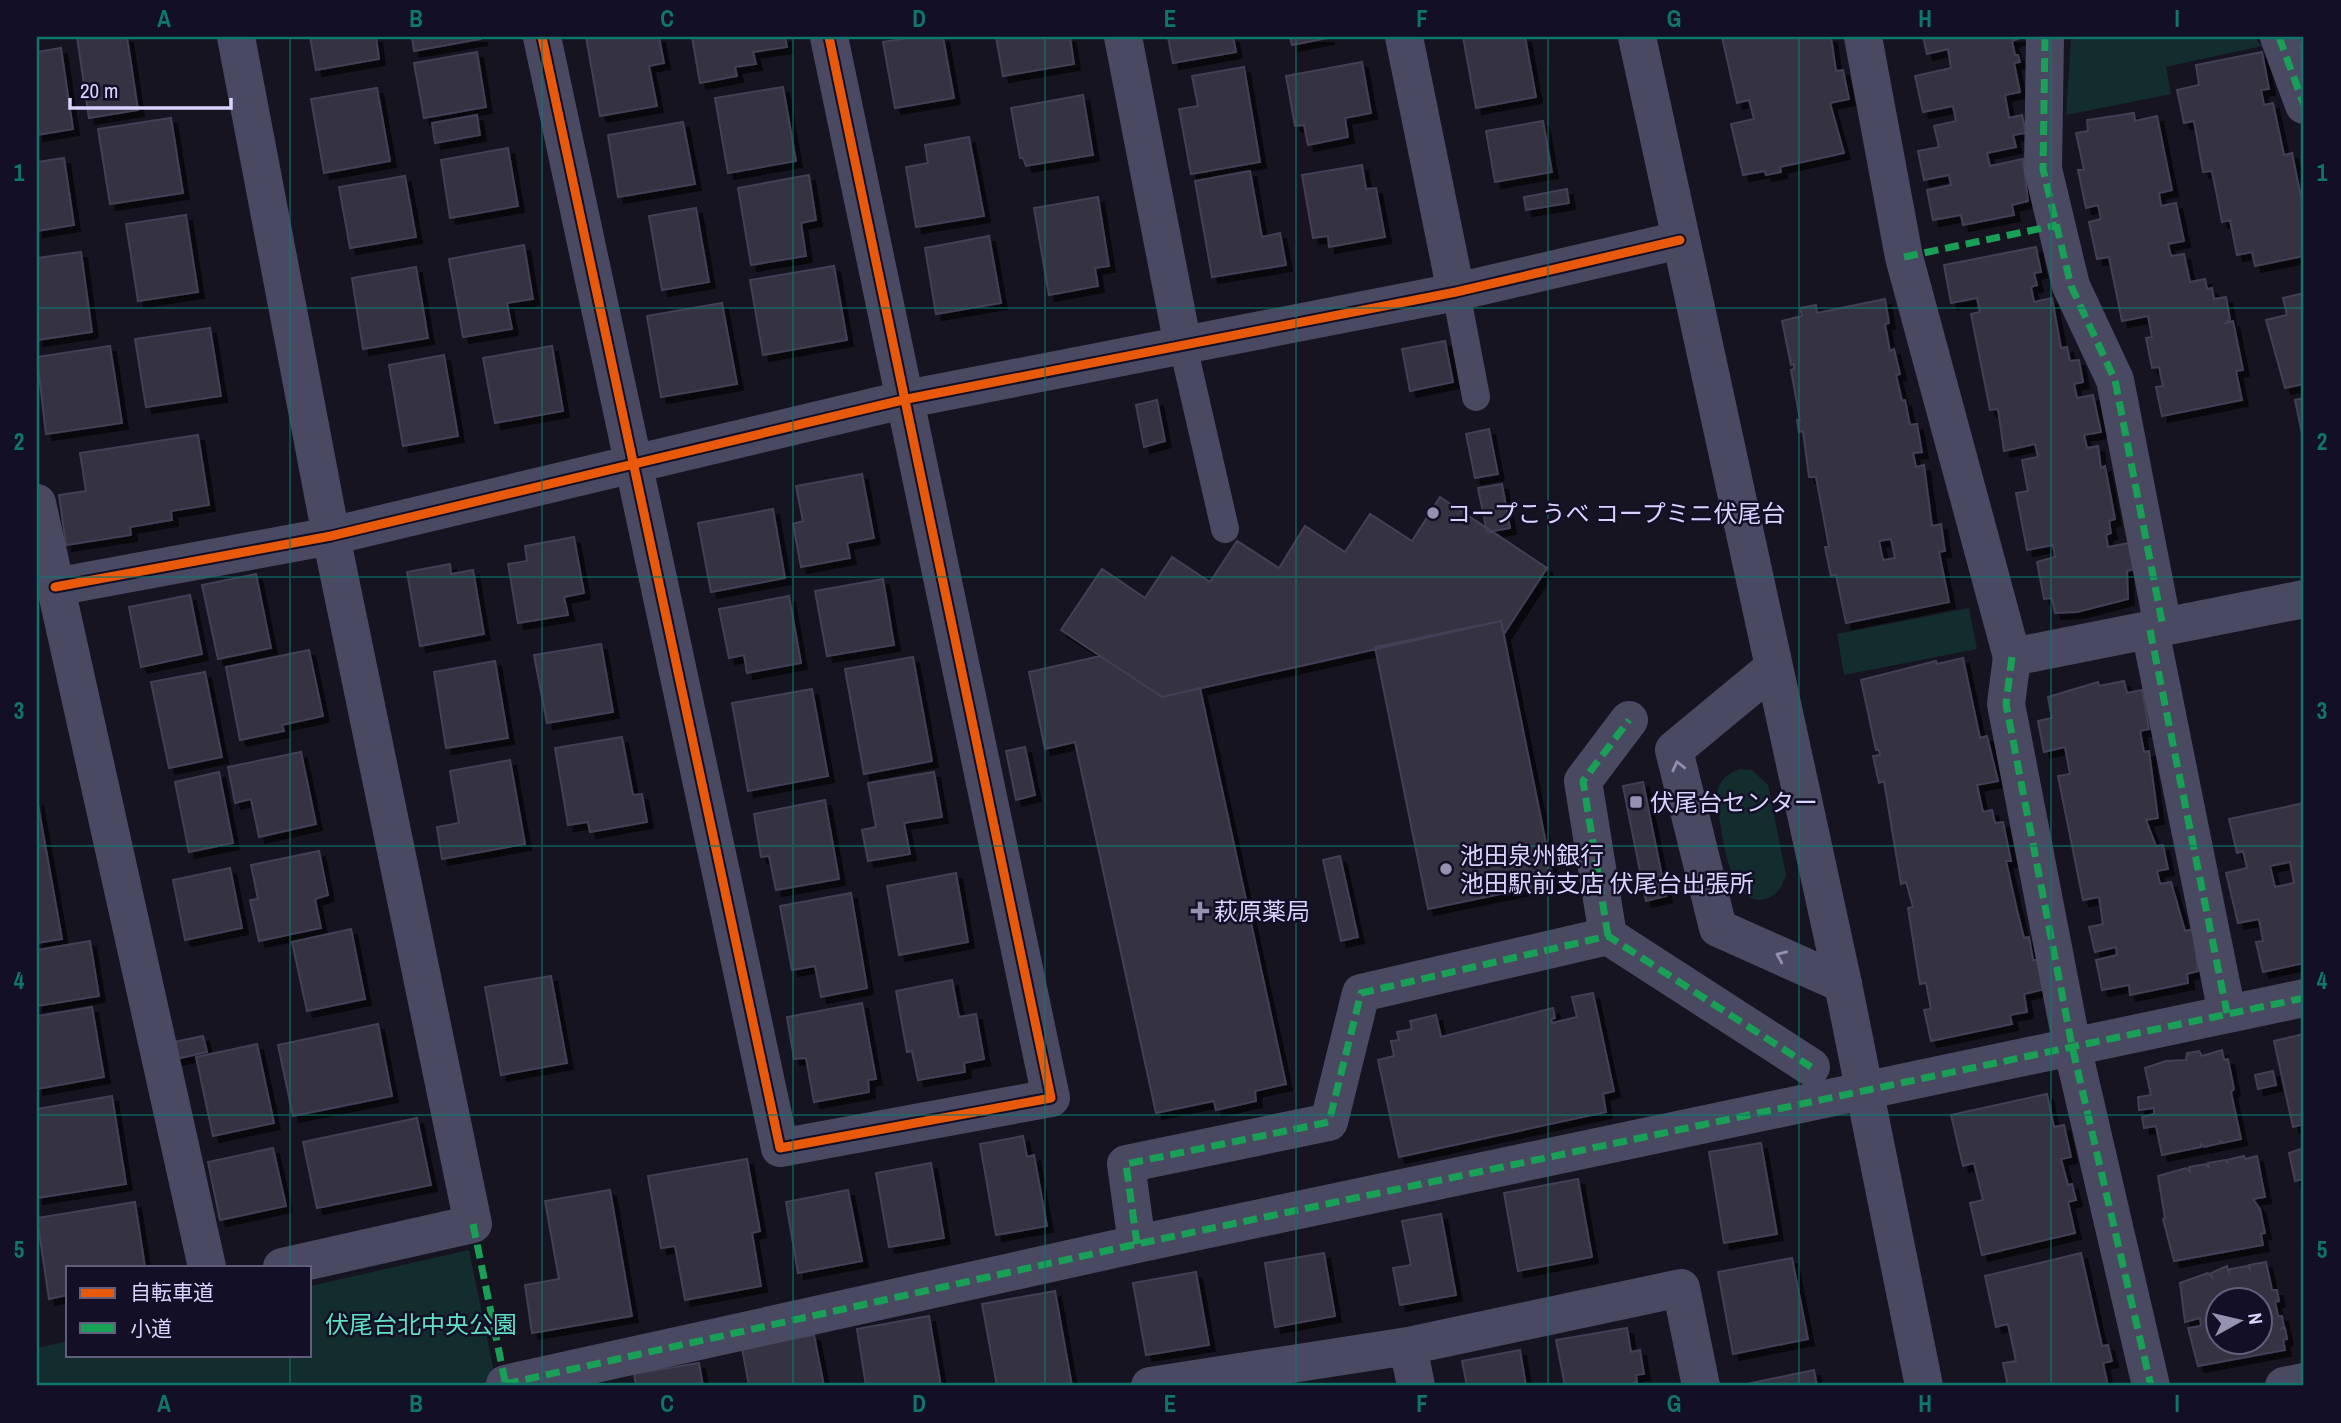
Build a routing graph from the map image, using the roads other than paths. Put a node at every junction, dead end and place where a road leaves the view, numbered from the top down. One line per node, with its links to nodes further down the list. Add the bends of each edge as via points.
1 (236, 37): 19 (street)
2 (542, 37): 16 (street)
3 (829, 37): 15 (street)
4 (1123, 37): 13 (street)
5 (1404, 37): 12 (street)
6 (1637, 37): 11 (street)
7 (1863, 37): 23 (street, via 1904,257)
8 (2045, 37): 22 (street, via 2043,169 2071,286 2115,380)
9 (2279, 37): 10 (street)
10 (2304, 105)
11 (1680, 240): 12 (street); 24 (street)
12 (1456, 292): 13 (street); 14 (lane)
13 (1182, 346): 15 (street); 18 (lane)
14 (1476, 397)
15 (906, 399): 16 (street); 16 (street, via 1051,1097 780,1147)
16 (633, 463): 19 (street)
17 (37, 503): 20 (street)
18 (1224, 529)
19 (331, 536): 20 (street); 34 (street, via 473,1224)
20 (55, 587): 33 (street)
21 (2304, 599): 22 (street)
22 (2157, 628): 23 (street); 29 (street)
23 (2012, 657): 30 (street, via 2006,704)
24 (1773, 668): 27 (street); 27 (street, one-way to 24, via 1718,928 1674,750)
25 (1629, 720): 26 (street, via 1583,781)
26 (1608, 936): 31 (street); 32 (street, via 1361,993 1329,1122 1126,1164)
27 (1843, 984): 41 (street)
28 (2304, 998): 29 (street)
29 (2227, 1013): 30 (street)
30 (2072, 1046): 31 (street, via 1903,1081); 42 (street)
31 (1812, 1083): 32 (street)
32 (1137, 1244): 37 (street)
33 (207, 1266)
34 (286, 1266)
35 (1408, 1346): 38 (street); 39 (street); 40 (street, via 1681,1288)
36 (2304, 1382): 43 (street)
37 (505, 1384)
38 (1150, 1386)
39 (1416, 1386)
40 (1701, 1386)
41 (1924, 1386)
42 (2151, 1386)
43 (2284, 1386)

